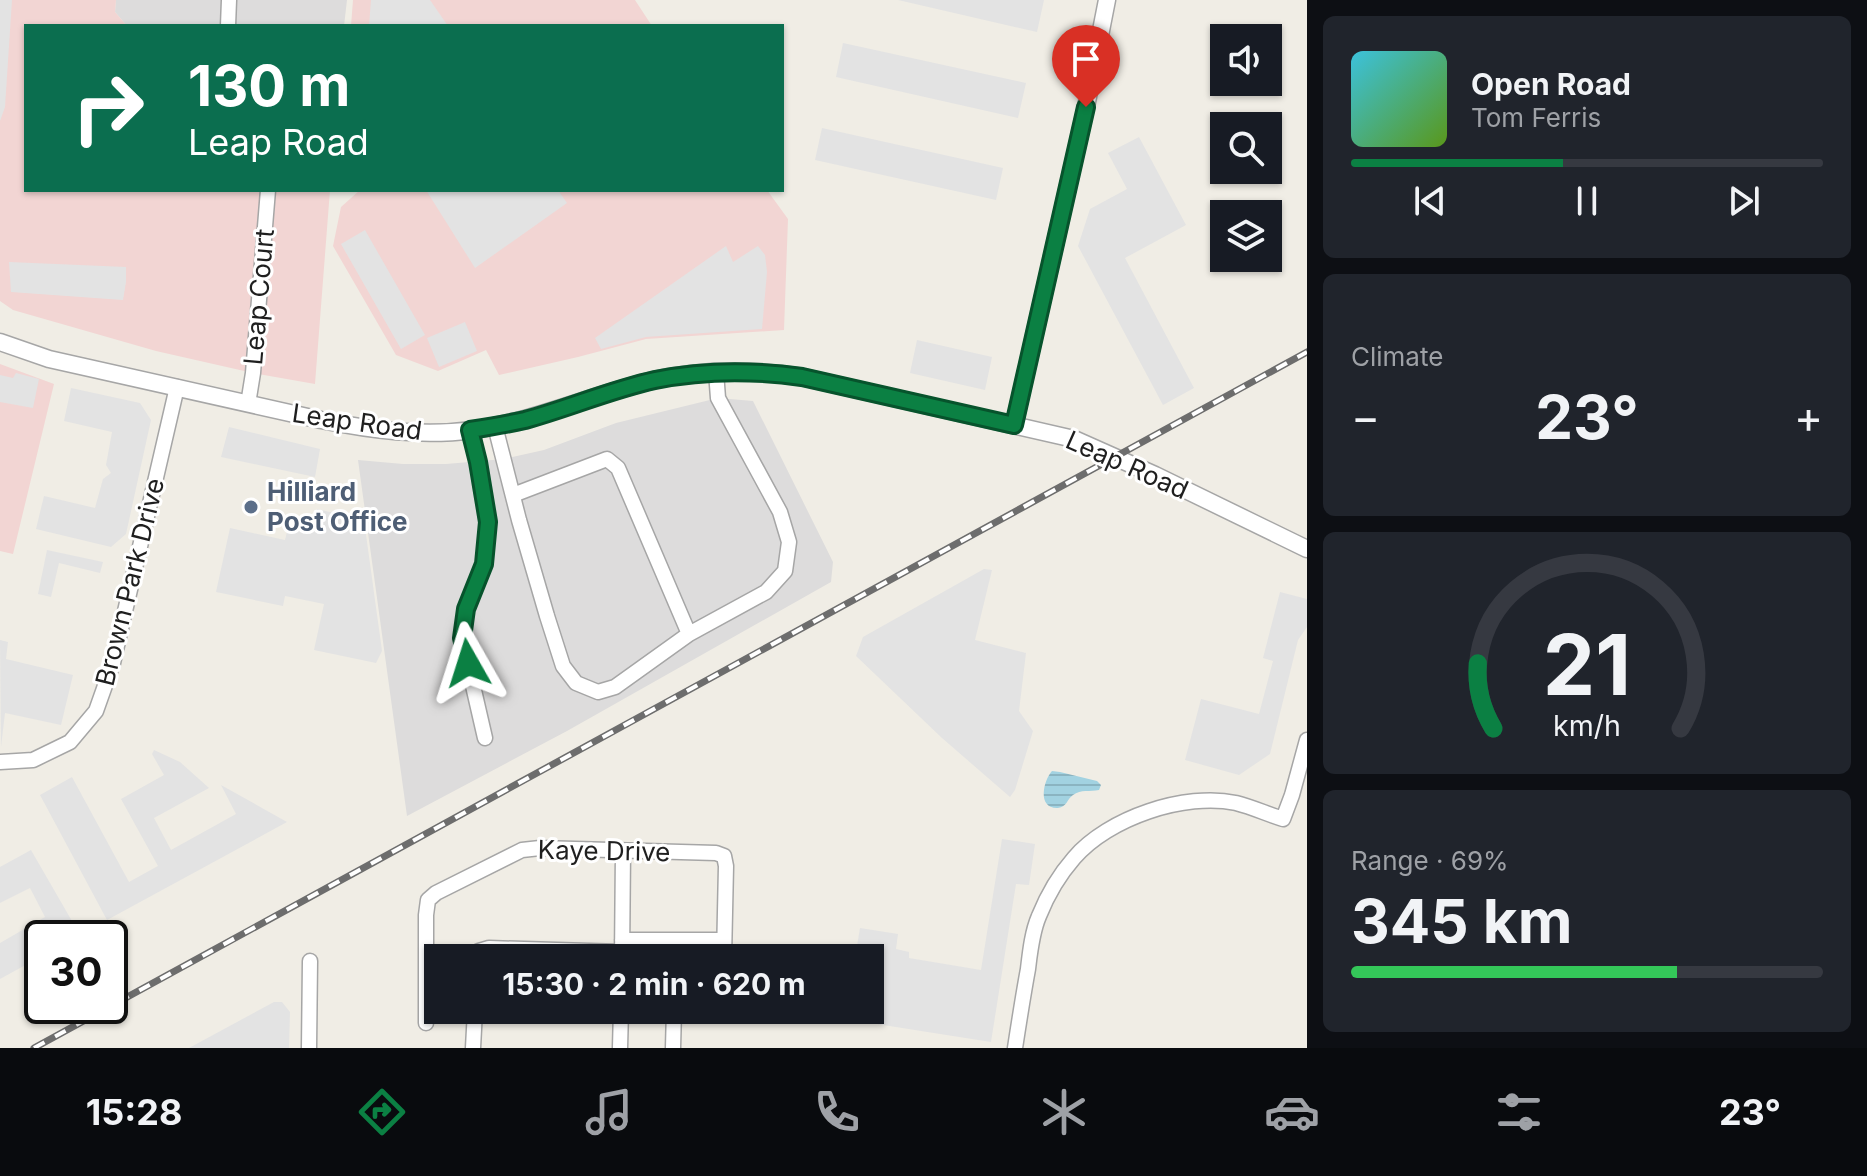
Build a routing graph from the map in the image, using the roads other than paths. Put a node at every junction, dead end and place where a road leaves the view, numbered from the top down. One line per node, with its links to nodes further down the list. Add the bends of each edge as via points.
1 (229, 0): 3 (street)
2 (1107, 0): 9 (street)
3 (228, 24)
4 (268, 192): 8 (street, Leap Court)
5 (0, 342): 7 (street, Leap Road, via 49,359)
6 (716, 372): 9 (street, Leap Road, via 802,377); 10 (street, Leap Road, via 653,380); 14 (street, via 718,398 780,512 789,542 785,571 766,592)
7 (177, 387): 8 (street, Leap Road); 17 (street, Brown Park Drive, via 113,663 96,711 70,742 33,760)
8 (248, 404): 11 (street, Leap Road, via 386,431)
9 (1014, 425): 13 (street, Leap Road, via 1084,443)
10 (495, 426): 11 (street, Leap Road); 12 (street)
11 (470, 430): 15 (street, via 488,522 484,564 466,609 462,638)
12 (513, 495): 14 (street, via 607,459 618,468); 14 (street, via 563,666 576,683 598,692 615,687)
13 (1307, 549)
14 (689, 634)
15 (485, 738)
16 (1307, 740): 32 (street, via 1283,819 1235,803 1179,803 1127,820 1073,859 1038,918)
17 (0, 762)
18 (623, 851): 19 (street, Kaye Drive, via 724,856); 20 (street, Kaye Drive, via 522,850 428,900); 21 (street)
19 (724, 940): 22 (street); 23 (street)
20 (426, 944)
21 (622, 944)
22 (683, 944)
23 (724, 944)
24 (310, 961): 28 (street)
25 (474, 1024): 29 (street)
26 (621, 1024): 30 (street)
27 (674, 1024): 31 (street)
28 (309, 1048)
29 (473, 1048)
30 (620, 1048)
31 (673, 1048)
32 (1015, 1048)

